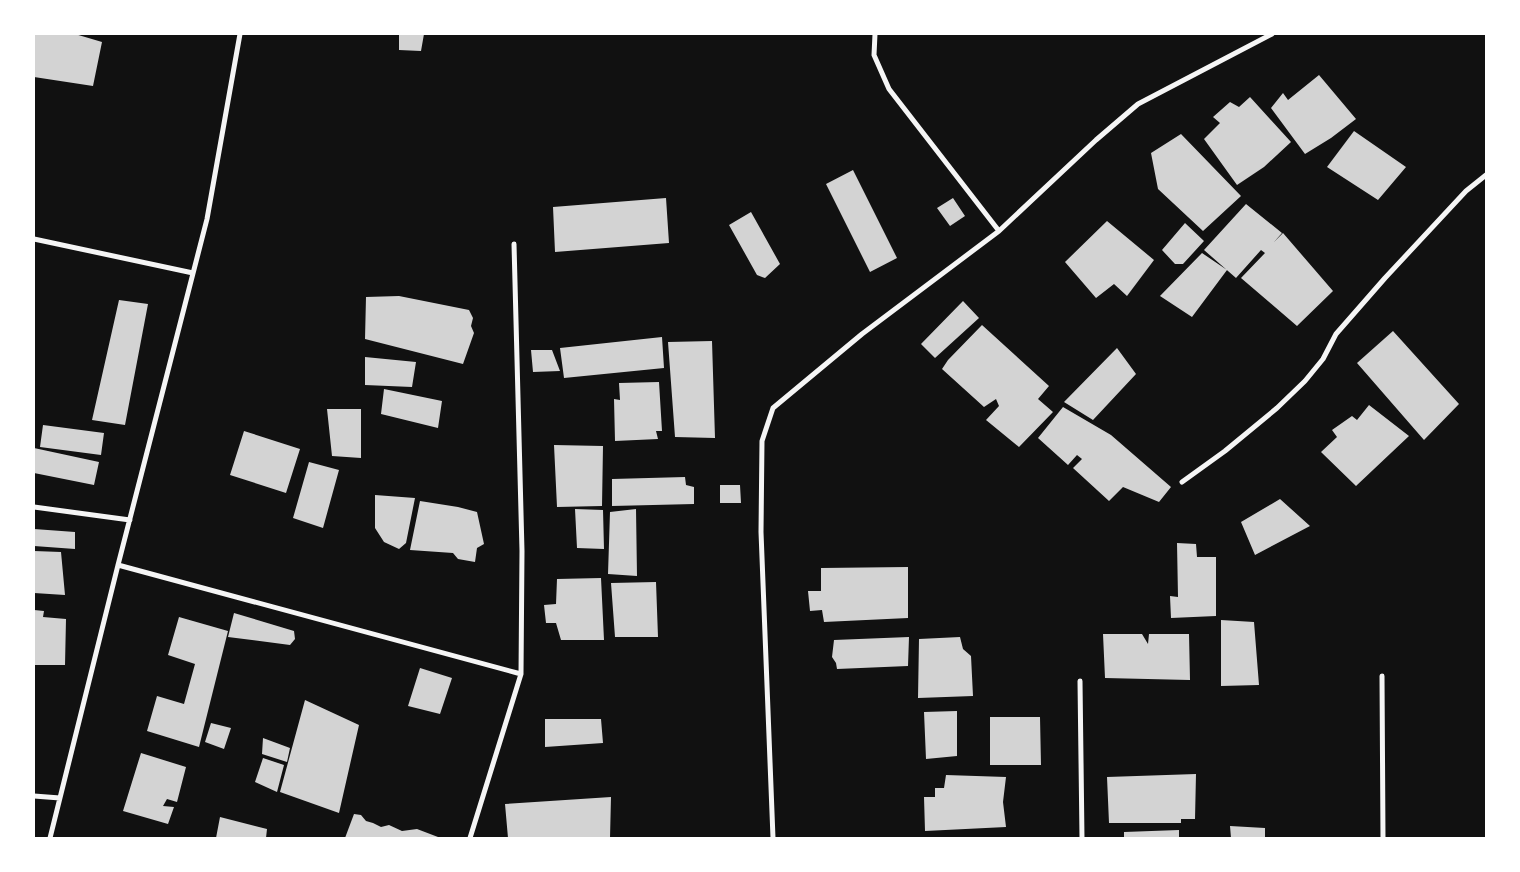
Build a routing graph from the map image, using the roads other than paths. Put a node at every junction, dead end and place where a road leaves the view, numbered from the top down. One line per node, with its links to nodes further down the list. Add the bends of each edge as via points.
1 (240, 34): 8 (street, via 207,219)
2 (875, 34): 5 (street, via 874,55 889,89)
3 (1272, 34): 5 (street, via 1138,104)
4 (1486, 175): 9 (street, via 1466,191 1385,278 1336,334 1323,359 1305,381 1277,408)
5 (999, 231): 20 (street, via 862,334 773,408 762,441 761,532)
6 (34, 239): 8 (street)
7 (514, 244): 13 (street, via 522,551)
8 (193, 273): 11 (street)
9 (1182, 482)
10 (34, 507): 11 (street)
11 (130, 520): 12 (street)
12 (118, 565): 13 (street); 17 (street)
13 (520, 674): 19 (street)
14 (1382, 676): 22 (street)
15 (1080, 681): 21 (street)
16 (34, 796): 17 (street)
17 (60, 798): 18 (street)
18 (50, 838)
19 (470, 838)
20 (773, 838)
21 (1082, 838)
22 (1383, 838)

